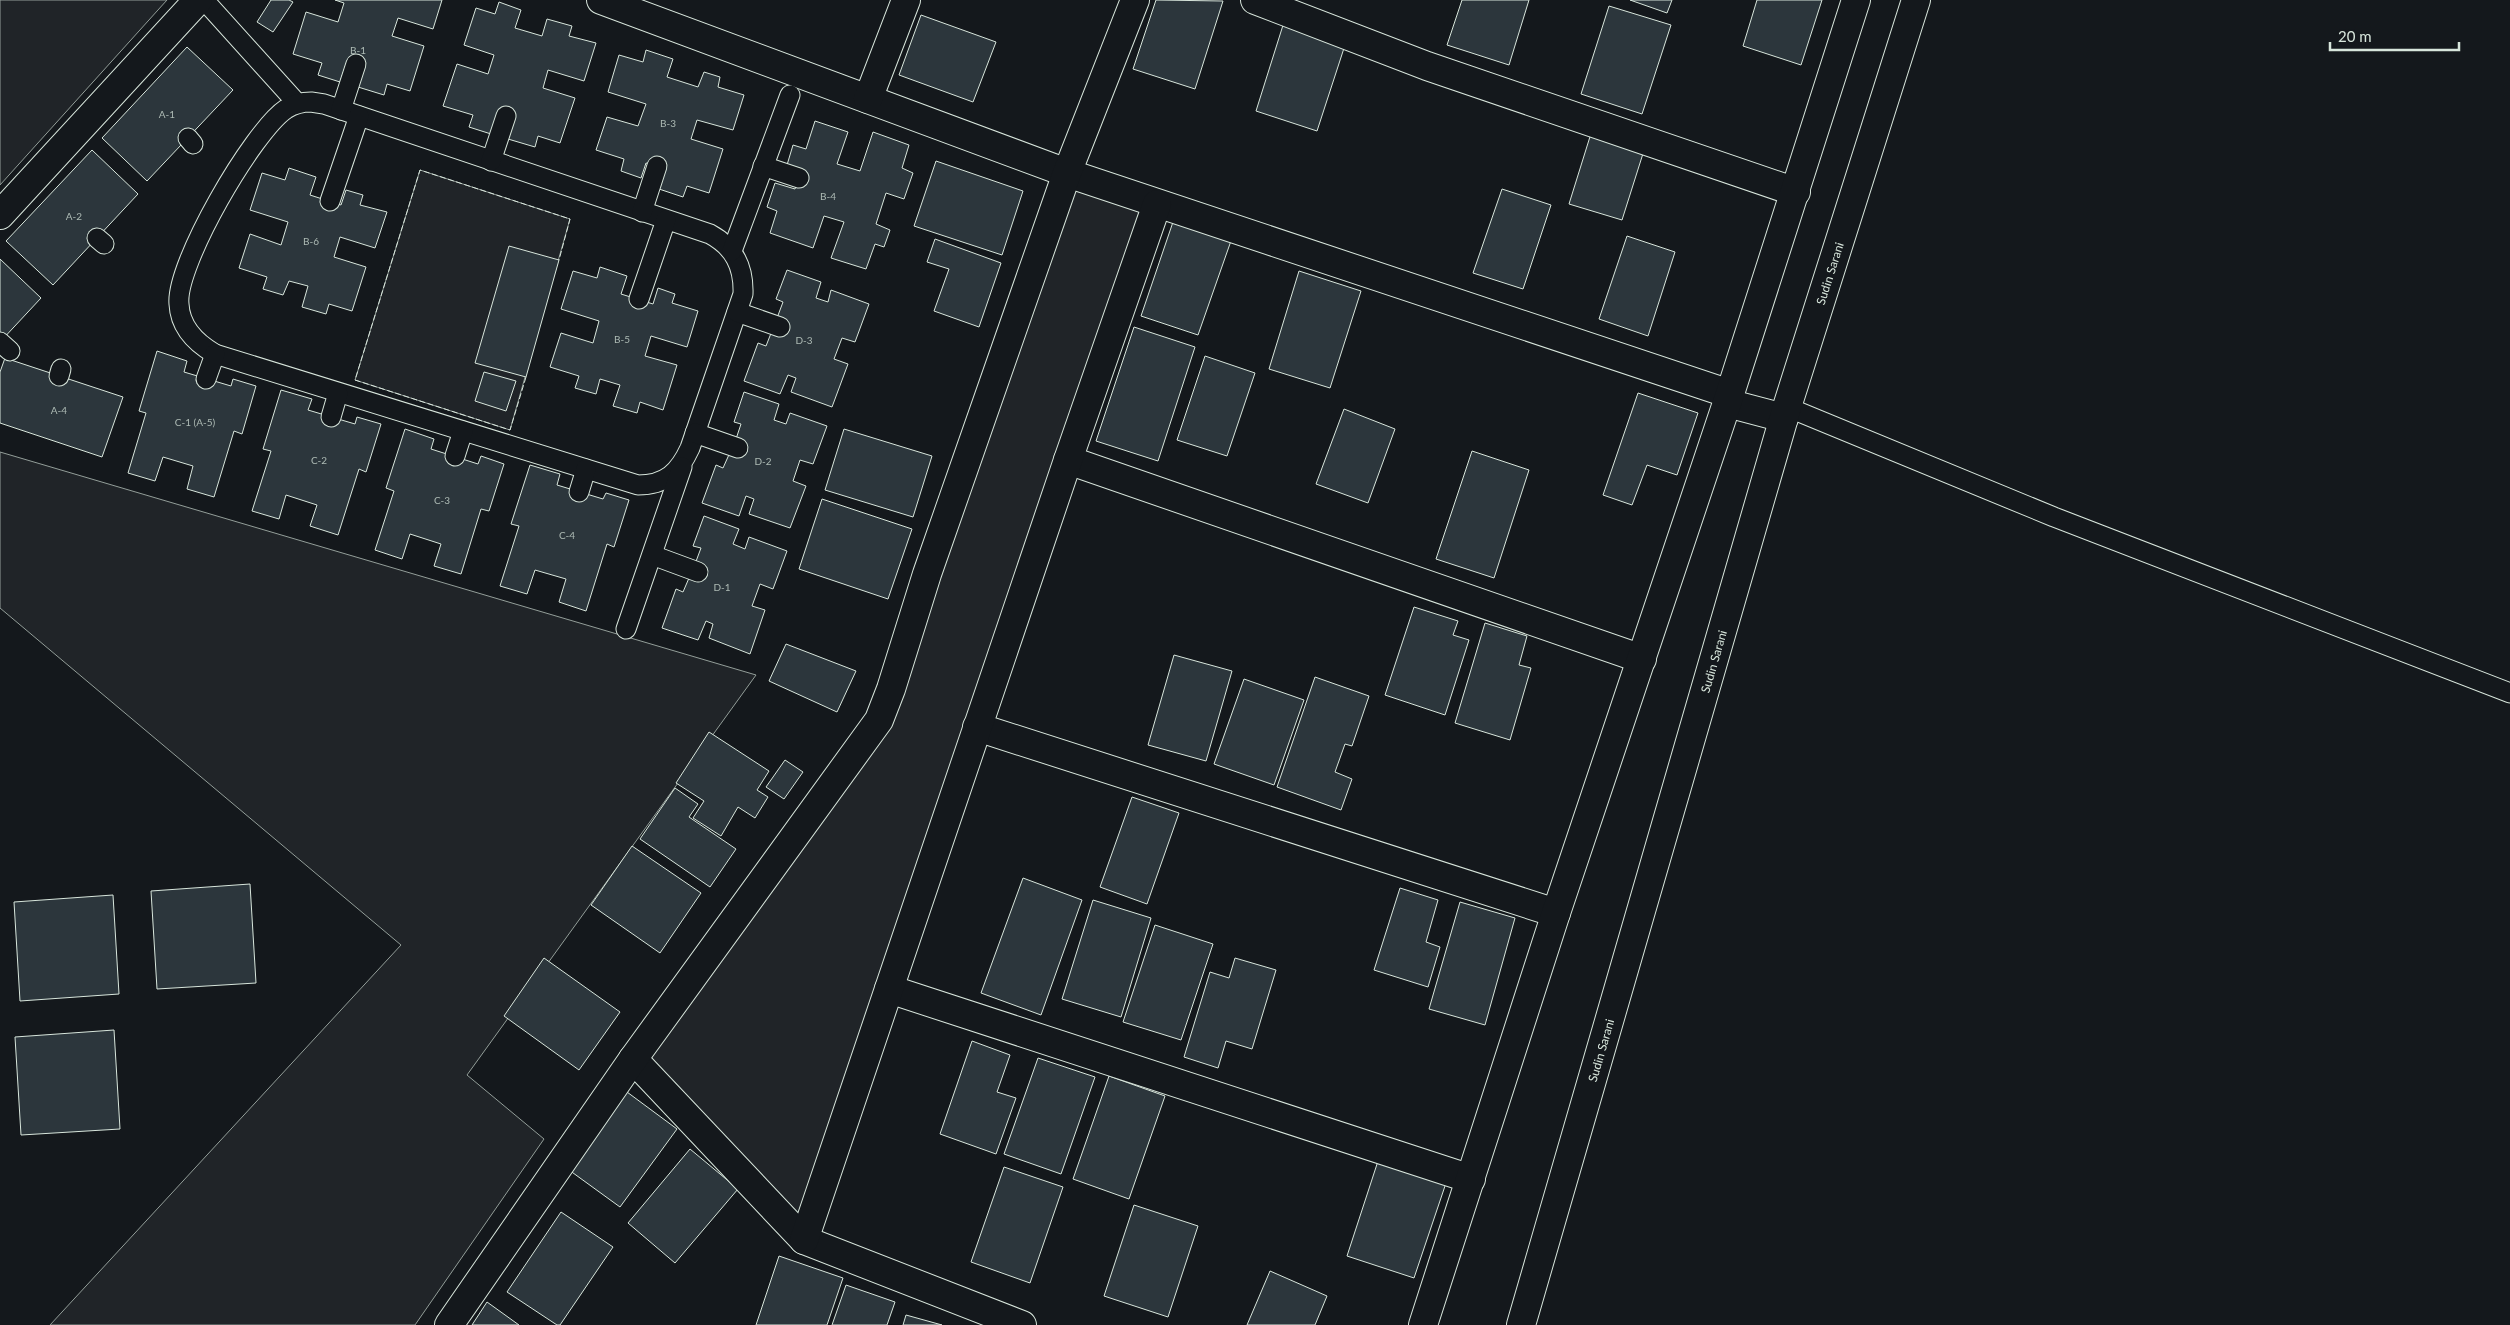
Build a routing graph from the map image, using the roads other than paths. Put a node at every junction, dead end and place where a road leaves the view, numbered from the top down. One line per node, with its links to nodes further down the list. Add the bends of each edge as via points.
1 (198, 0): 25 (street)
2 (204, 0): 12 (lane)
3 (601, 0): 11 (street)
4 (906, 0): 11 (street)
5 (1135, 0): 19 (street)
6 (1254, 0): 21 (street, via 1427,66)
7 (1856, 0): 21 (street)
8 (1916, 0): 35 (street, Sudin Sarani)
9 (356, 64): 13 (lane)
10 (790, 95): 18 (lane)
11 (868, 99): 19 (street)
12 (298, 103): 13 (lane, via 311,102); 31 (lane, via 279,115 243,160 216,202 195,246 179,292 178,305 186,329)
13 (341, 110): 14 (lane)
14 (360, 116): 16 (lane); 22 (lane)
15 (506, 116): 16 (lane)
16 (491, 161): 24 (lane)
17 (657, 166): 24 (lane)
18 (764, 166): 20 (lane); 27 (lane)
19 (1067, 173): 23 (street); 53 (street, via 879,720)
20 (799, 178)
21 (1796, 192): 34 (street)
22 (330, 202)
23 (1157, 204): 34 (street); 41 (street)
24 (642, 212): 26 (lane)
25 (0, 215)
26 (666, 220): 27 (lane, via 710,234); 28 (lane)
27 (732, 251): 29 (lane, via 744,279)
28 (639, 299)
29 (737, 312): 30 (lane); 38 (lane)
30 (780, 327)
31 (215, 354): 32 (lane); 33 (lane)
32 (206, 379)
33 (338, 393): 36 (lane); 37 (lane)
34 (1729, 398): 35 (street); 48 (street)
35 (1786, 413): 49 (lane); 59 (street, Sudin Sarani)
36 (331, 417)
37 (463, 431): 40 (lane); 43 (lane)
38 (695, 433): 39 (lane); 42 (lane)
39 (738, 448)
40 (455, 456)
41 (1068, 460): 48 (street); 50 (street)
42 (684, 461): 43 (lane, via 676,472 652,485 638,485); 45 (lane)
43 (586, 469): 44 (lane)
44 (579, 492)
45 (652, 555): 46 (lane); 47 (lane)
46 (698, 572)
47 (626, 629)
48 (1642, 658): 51 (street)
49 (2510, 693)
50 (977, 727): 51 (street); 52 (street)
51 (1556, 913): 54 (street)
52 (889, 989): 54 (street); 55 (street)
53 (633, 1059): 55 (street); 56 (street)
54 (1471, 1179): 58 (street)
55 (804, 1240): 57 (street)
56 (449, 1325)
57 (1022, 1325)
58 (1423, 1325)
59 (1521, 1325)

